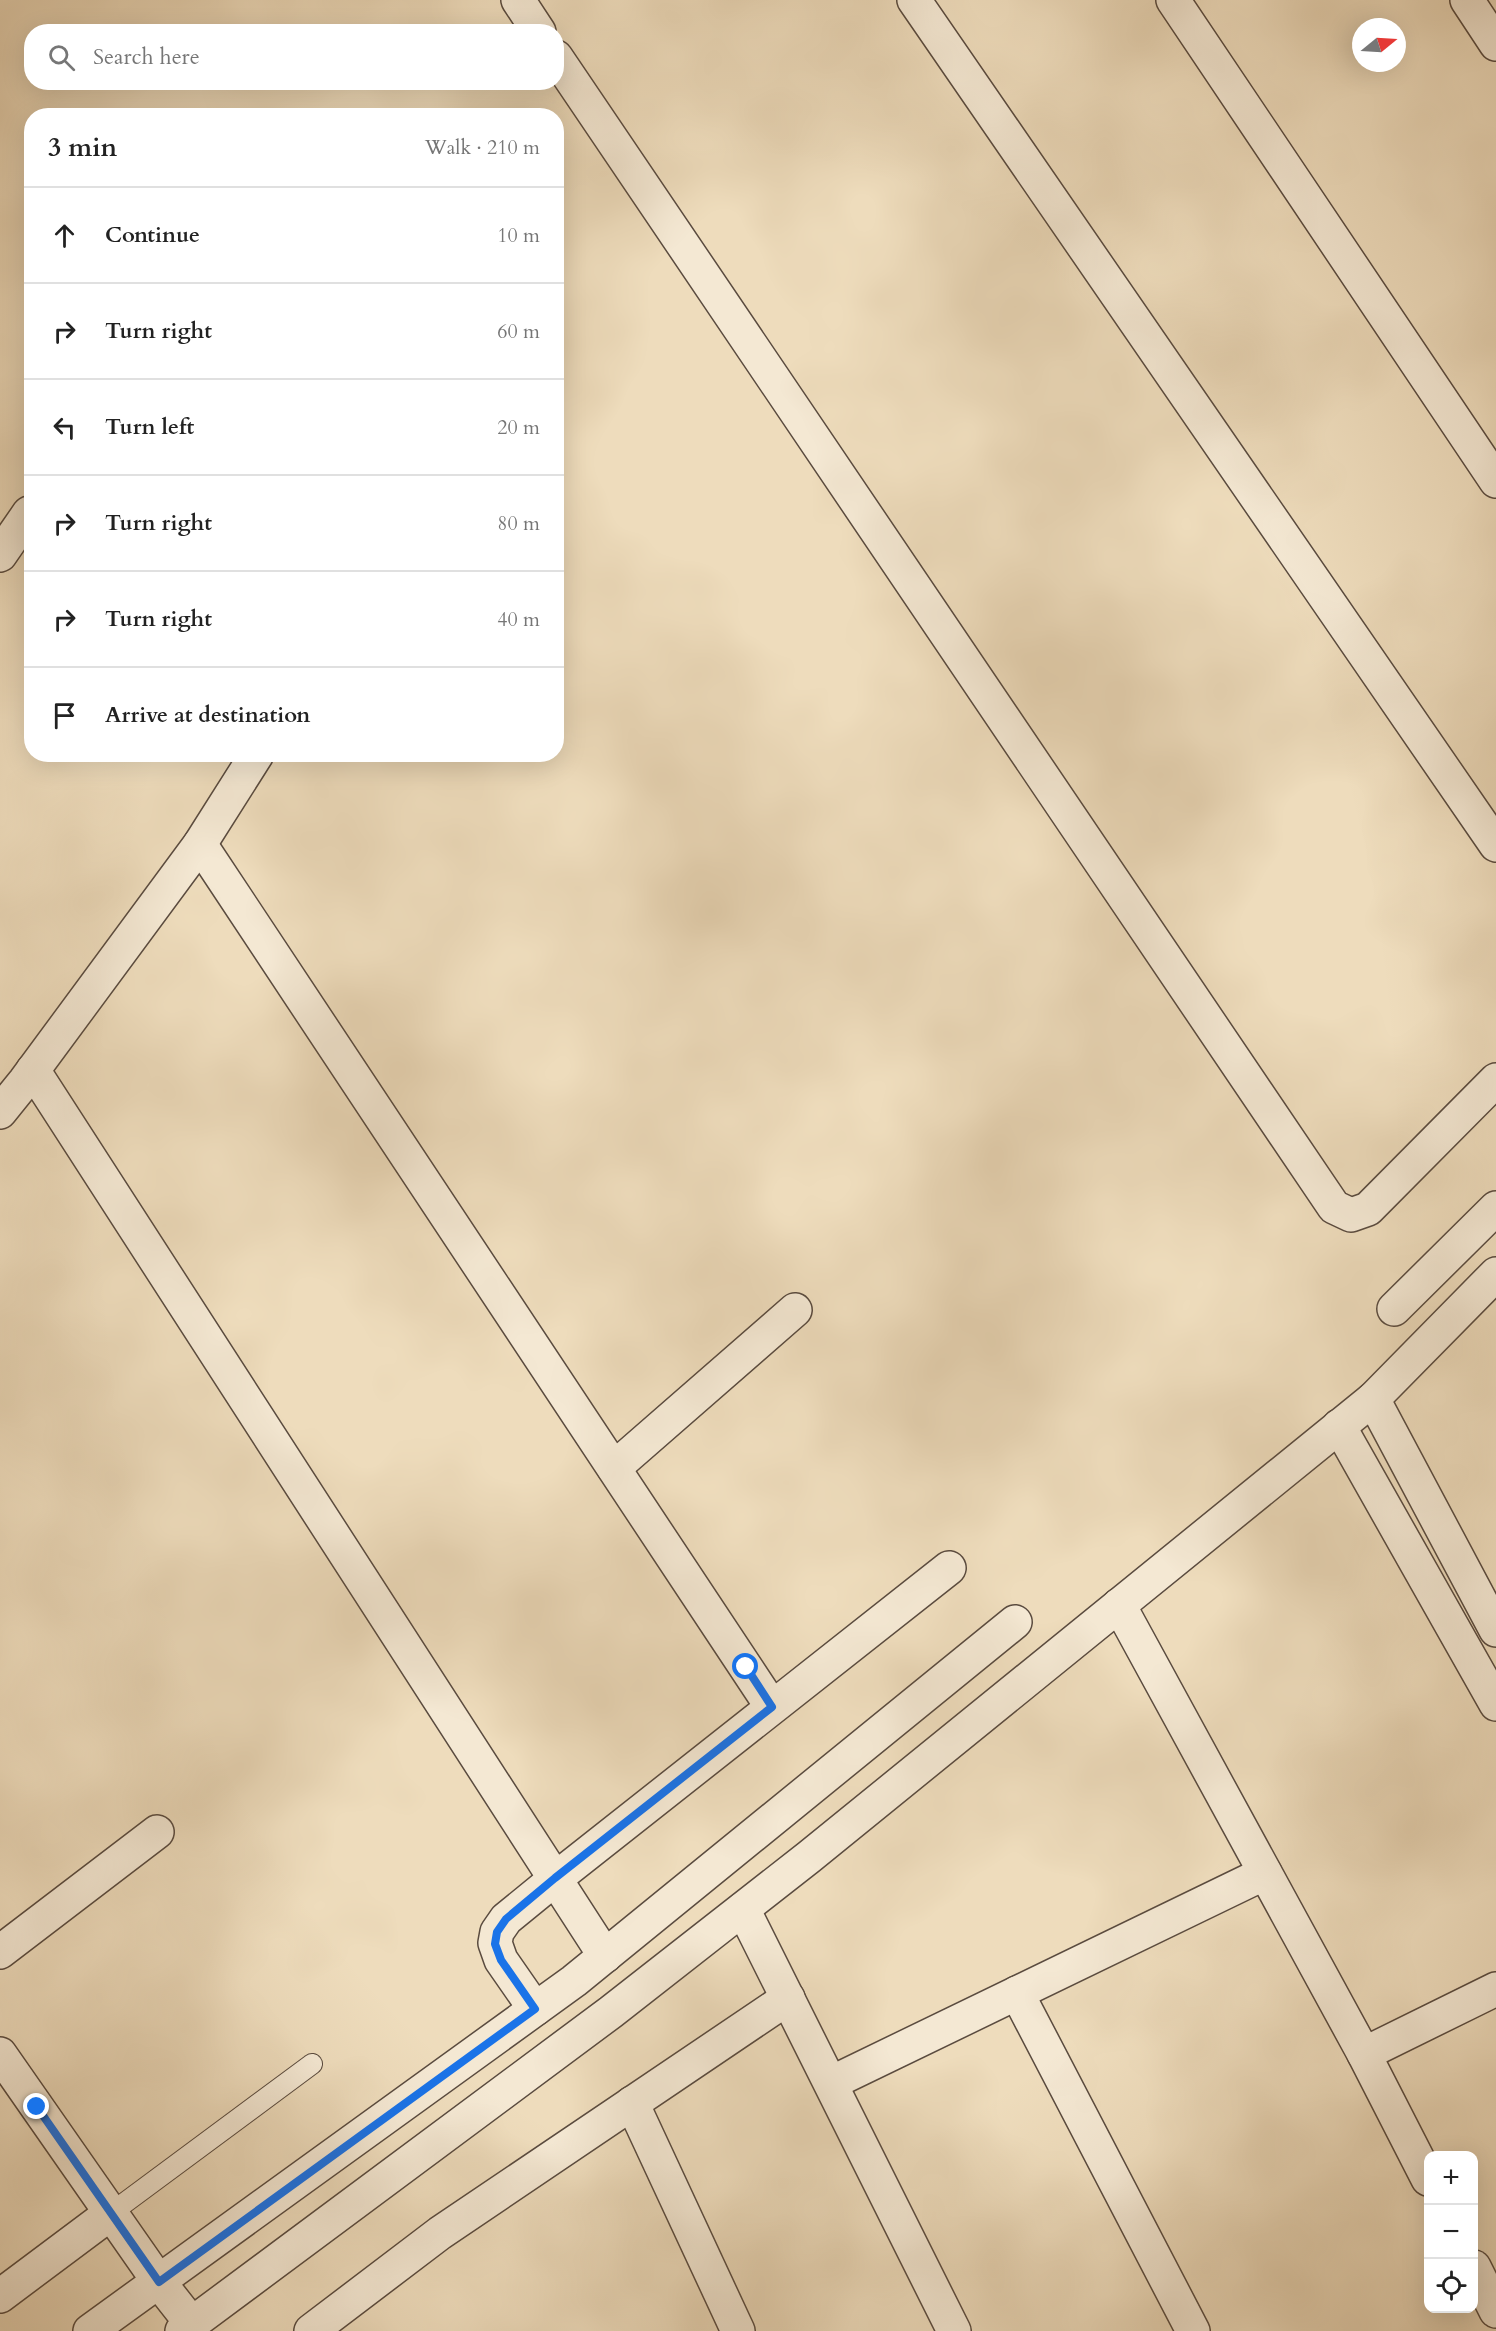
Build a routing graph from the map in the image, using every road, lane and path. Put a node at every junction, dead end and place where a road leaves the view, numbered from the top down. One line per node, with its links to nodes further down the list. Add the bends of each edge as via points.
1 (518, 0): 5 (street)
2 (914, 0): 13 (street)
3 (1173, 0): 8 (street)
4 (1467, 0): 6 (street)
5 (534, 24)
6 (1496, 44)
7 (564, 69): 15 (street, via 1334,1207 1351,1215 1368,1209)
8 (1496, 481)
9 (24, 520): 10 (street)
10 (0, 555)
11 (252, 762): 12 (street)
12 (200, 844): 14 (street); 23 (street)
13 (1496, 845)
14 (33, 1070): 16 (street); 32 (street)
15 (1496, 1080)
16 (0, 1112)
17 (1496, 1208): 19 (street)
18 (1496, 1274): 21 (street)
19 (1394, 1309)
20 (795, 1310): 23 (street)
21 (1373, 1399): 22 (street); 27 (street)
22 (1339, 1426): 25 (street); 28 (street)
23 (614, 1468): 29 (street)
24 (949, 1568): 29 (street)
25 (1119, 1605): 31 (street); 33 (street)
26 (1015, 1622): 35 (street)
27 (1496, 1630)
28 (1496, 1704)
29 (772, 1707): 32 (street)
30 (157, 1832): 34 (street)
31 (1265, 1873): 37 (street); 41 (street)
32 (555, 1878): 35 (street); 39 (street, via 506,1919 497,1932 495,1944 501,1960)
33 (743, 1909): 38 (street); 51 (street)
34 (0, 1952)
35 (605, 1956): 39 (street)
36 (1496, 1989): 41 (street)
37 (1017, 1993): 43 (street); 56 (street)
38 (788, 1998): 43 (street); 44 (street)
39 (535, 2009): 48 (street)
40 (0, 2054): 46 (street)
41 (1364, 2054): 45 (street)
42 (312, 2064): 46 (lane)
43 (831, 2083): 55 (street)
44 (632, 2103): 53 (street, via 440,2233); 54 (street)
45 (1424, 2171)
46 (111, 2213): 48 (street); 49 (street)
47 (1478, 2277): 50 (street)
48 (159, 2282): 51 (street); 52 (street)
49 (0, 2296)
50 (1496, 2311)
51 (187, 2328)
52 (90, 2331)
53 (311, 2331)
54 (738, 2331)
55 (954, 2331)
56 (1194, 2331)

